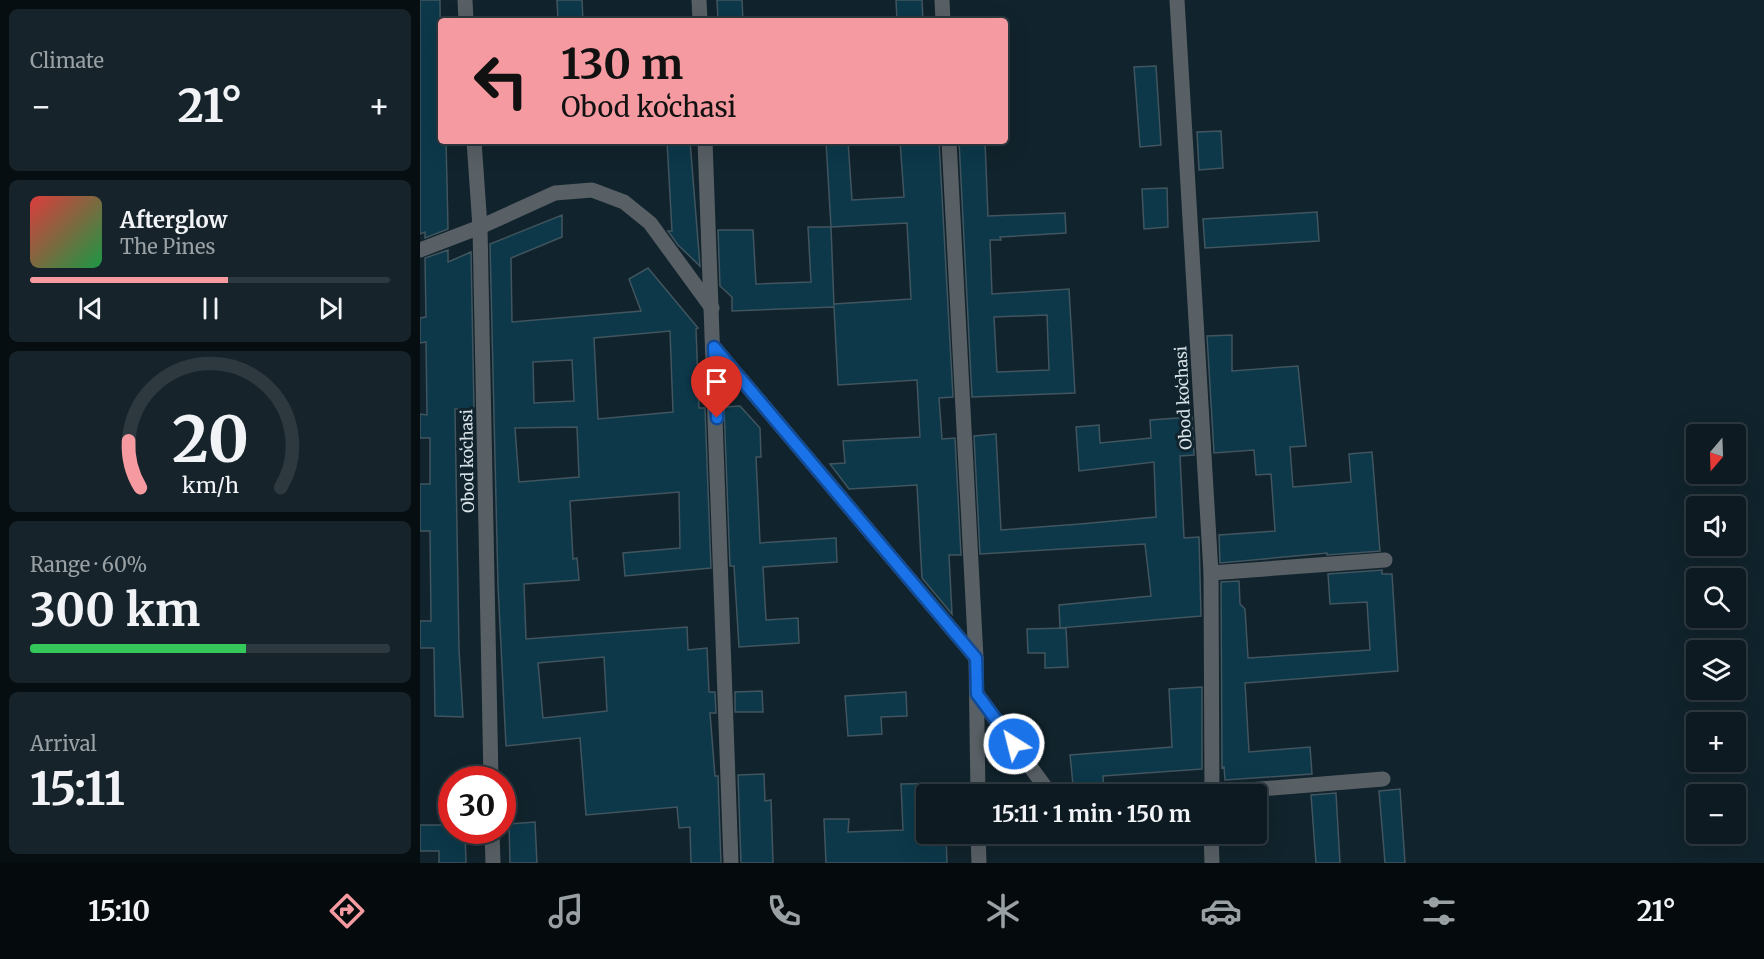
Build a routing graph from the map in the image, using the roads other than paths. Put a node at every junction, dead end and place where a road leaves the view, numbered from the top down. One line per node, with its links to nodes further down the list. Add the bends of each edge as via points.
1 (465, 0): 5 (street)
2 (699, 0): 6 (street)
3 (942, 0): 7 (street)
4 (1177, 0): 16 (street, Obod koʻchasi)
5 (466, 18)
6 (700, 18)
7 (943, 18)
8 (474, 144): 11 (street, Obod koʻchasi)
9 (705, 144): 13 (street)
10 (949, 144): 17 (street)
11 (480, 227): 12 (street); 13 (street, via 555,193 592,190 624,202 650,223); 19 (street, Obod koʻchasi)
12 (420, 250)
13 (713, 309): 14 (street)
14 (714, 347): 17 (street); 29 (street)
15 (1385, 560): 16 (street)
16 (1211, 573): 23 (street, Obod koʻchasi)
17 (976, 658): 18 (street)
18 (977, 694): 21 (street); 22 (street)
19 (491, 766)
20 (1383, 779): 24 (street)
21 (978, 784)
22 (1043, 784)
23 (1212, 784)
24 (1267, 789)
25 (492, 844): 28 (street)
26 (978, 844): 30 (street)
27 (1211, 844): 31 (street)
28 (493, 863)
29 (731, 863)
30 (979, 863)
31 (1212, 863)

